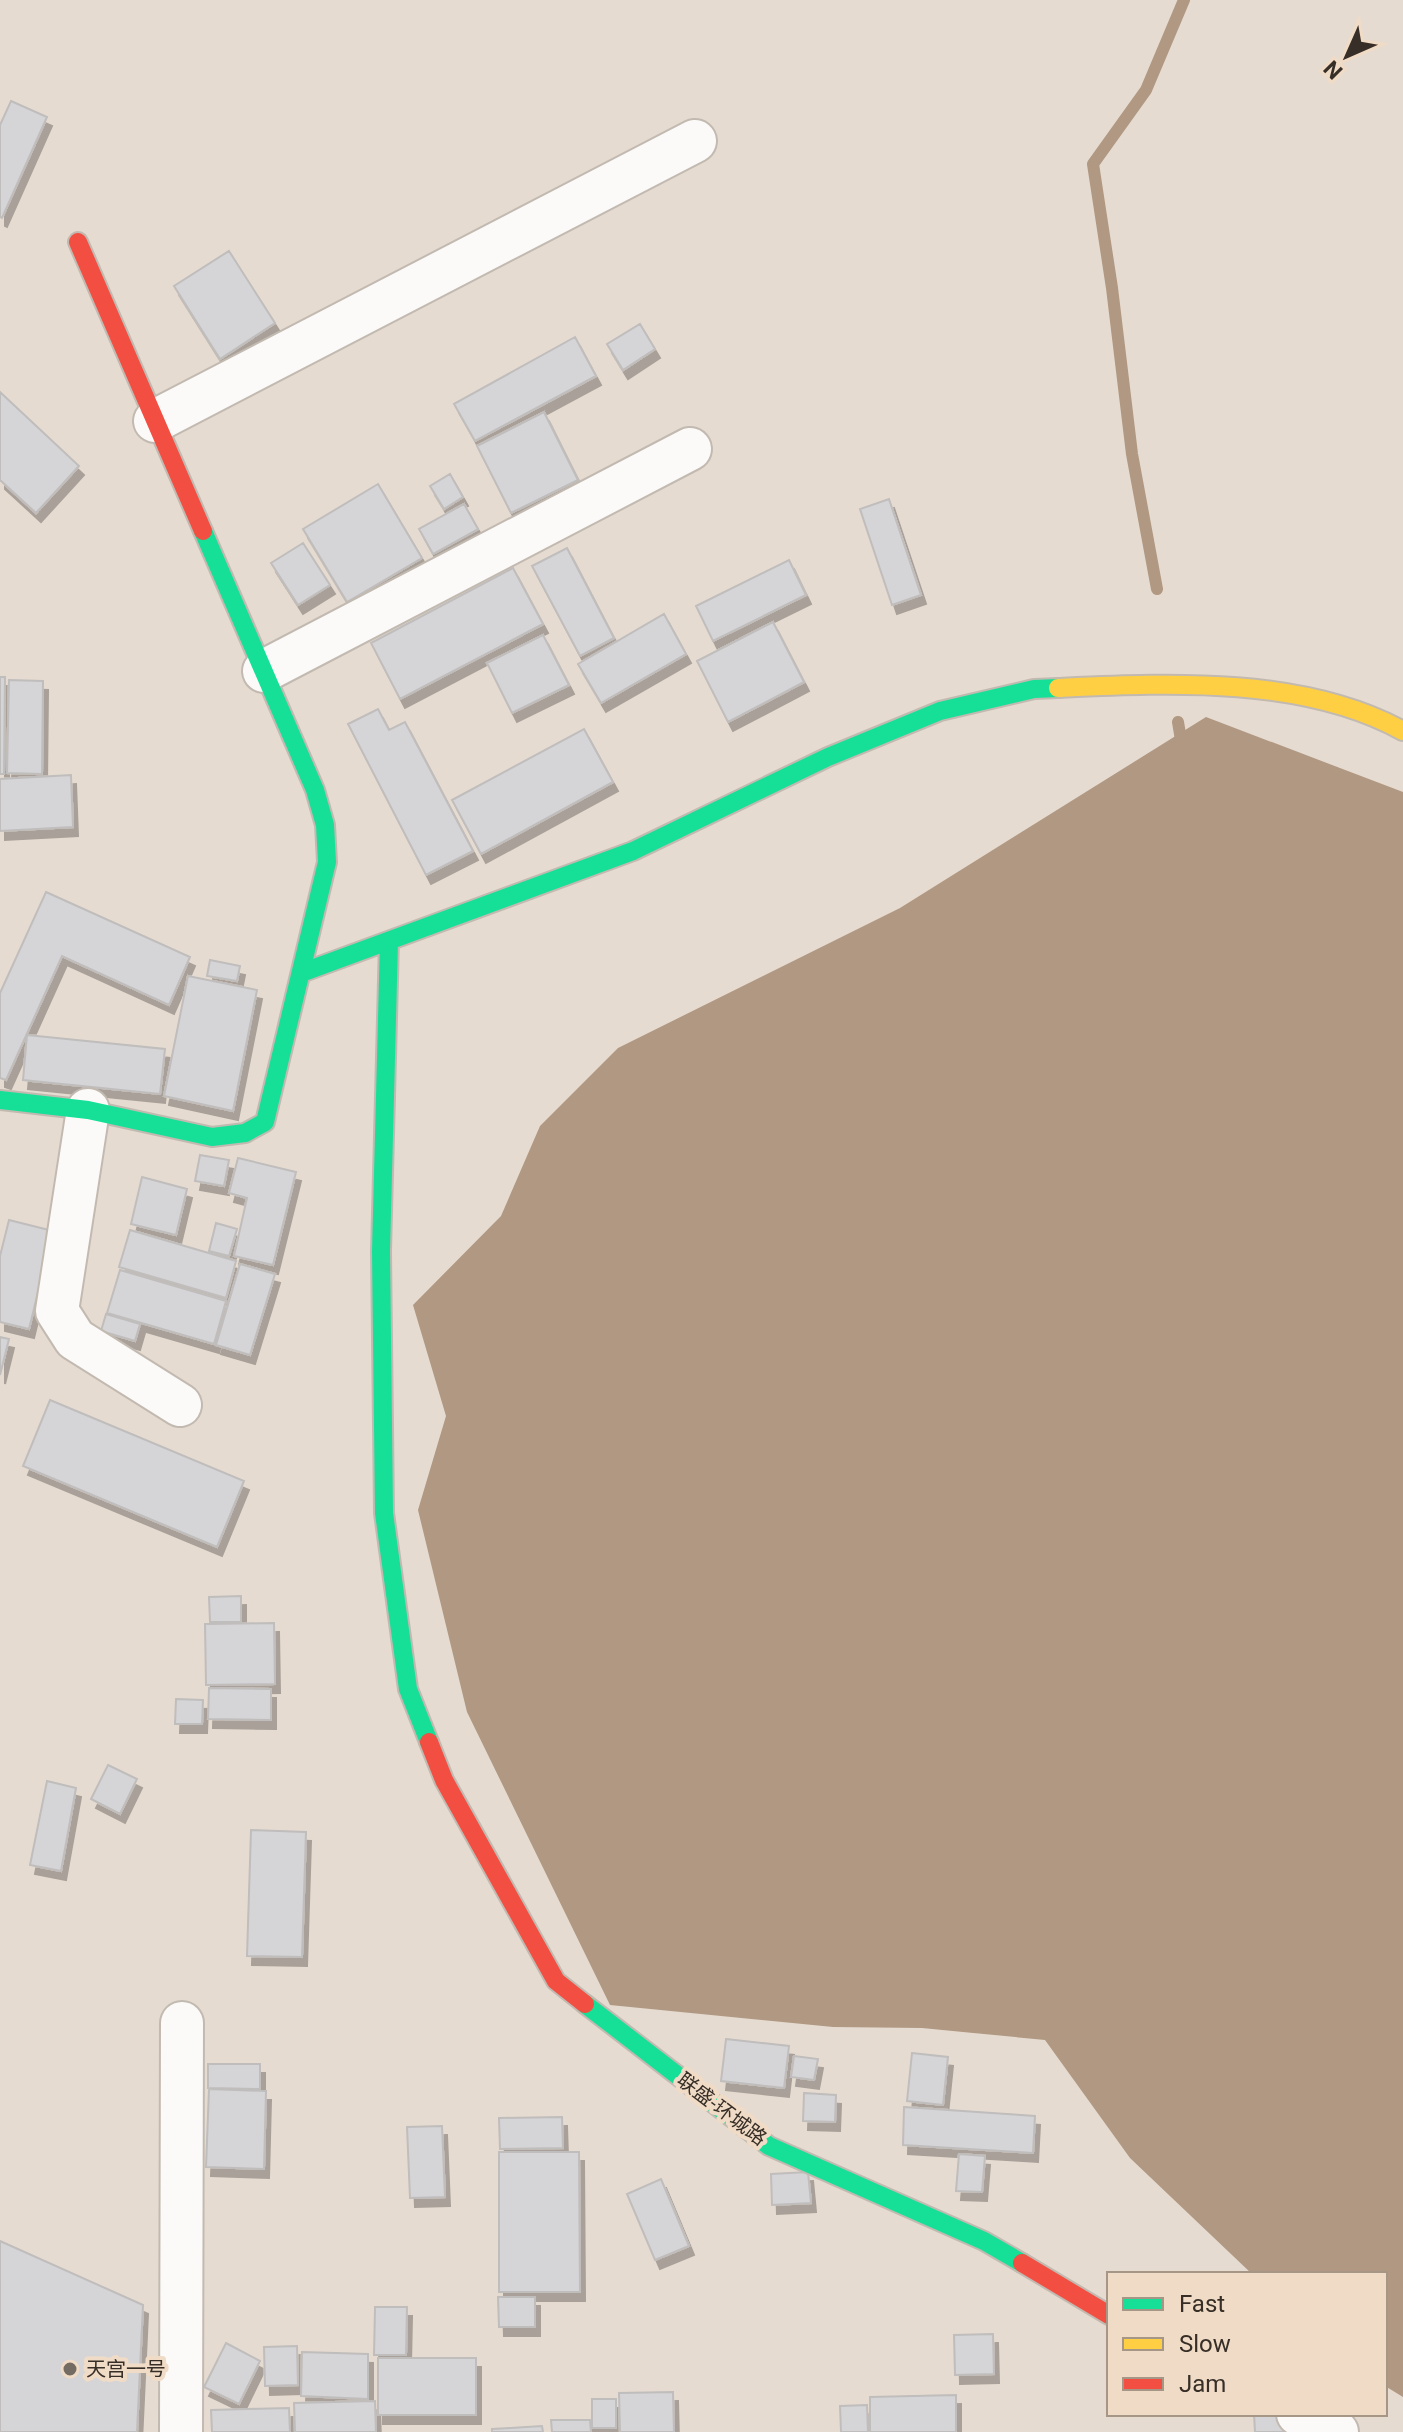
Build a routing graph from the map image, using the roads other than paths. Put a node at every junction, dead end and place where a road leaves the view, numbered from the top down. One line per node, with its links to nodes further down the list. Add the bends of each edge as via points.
1 (695, 141): 3 (street)
2 (78, 242): 3 (street)
3 (155, 421): 5 (street)
4 (690, 449): 5 (street)
5 (264, 671): 8 (street, via 325,825 327,862)
6 (1403, 731): 7 (street, via 1323,699 1232,687 1034,689 940,711 828,757 633,851)
7 (389, 941): 8 (street); 13 (street, 联盛-环城路, via 381,1251 384,1513 408,1689 444,1780 556,1981 769,2146 984,2241)
8 (301, 973): 10 (street, via 265,1122 245,1133 212,1137)
9 (0, 1100): 10 (street)
10 (88, 1110): 11 (street, via 57,1311 75,1339)
11 (180, 1405)
12 (182, 2023): 15 (street)
13 (1107, 2314)
14 (1302, 2416): 16 (street)
15 (181, 2432)
16 (1337, 2432)

